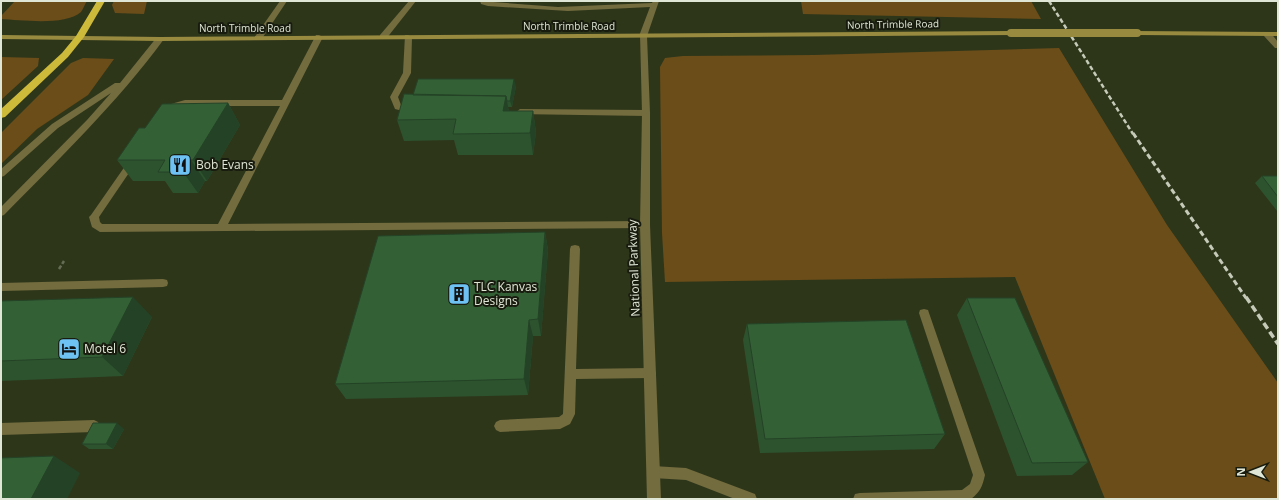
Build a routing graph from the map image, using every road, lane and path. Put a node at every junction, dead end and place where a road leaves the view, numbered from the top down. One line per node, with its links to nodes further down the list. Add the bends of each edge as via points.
1 (101, 1): 10 (highway)
2 (284, 1): 15 (street)
3 (413, 1): 12 (street)
4 (483, 1): 5 (street, via 488,4 567,9)
5 (655, 3): 8 (street)
6 (1267, 34): 7 (main road, North Trimble Road); 8 (main road, North Trimble Road, bridge); 16 (street)
7 (1278, 34)
8 (643, 36): 13 (main road, North Trimble Road); 22 (street, National Parkway)
9 (1, 37): 10 (main road, North Trimble Road)
10 (80, 37): 14 (main road, North Trimble Road); 23 (highway, via 65,55)
11 (319, 37): 12 (main road, North Trimble Road); 15 (main road, North Trimble Road); 18 (street)
12 (382, 37): 13 (main road, North Trimble Road)
13 (408, 37): 20 (street, via 408,69 405,80 394,97 398,107)
14 (160, 38): 15 (main road, North Trimble Road); 17 (street)
15 (258, 38)
16 (1278, 46)
17 (128, 79): 25 (street, via 55,126); 26 (street)
18 (284, 103): 19 (street, via 185,104); 28 (street)
19 (168, 110)
20 (421, 112)
21 (514, 112): 22 (street)
22 (646, 113): 27 (street, National Parkway)
23 (1, 116)
24 (137, 154): 28 (street, via 94,217 95,224 100,228)
25 (1, 174)
26 (1, 214)
27 (645, 225): 28 (street); 33 (street, National Parkway)
28 (221, 228)
29 (575, 249): 34 (street)
30 (163, 283): 31 (street)
31 (1, 287)
32 (924, 313): 41 (street, via 979,475 975,488 964,496)
33 (650, 373): 34 (street); 38 (street, National Parkway)
34 (570, 374): 36 (street, via 569,414 566,420 560,423)
35 (94, 426): 37 (street)
36 (500, 426)
37 (1, 429)
38 (653, 472): 39 (street, National Parkway); 40 (street, via 686,474)
39 (654, 499)
40 (750, 499)
41 (860, 499)

